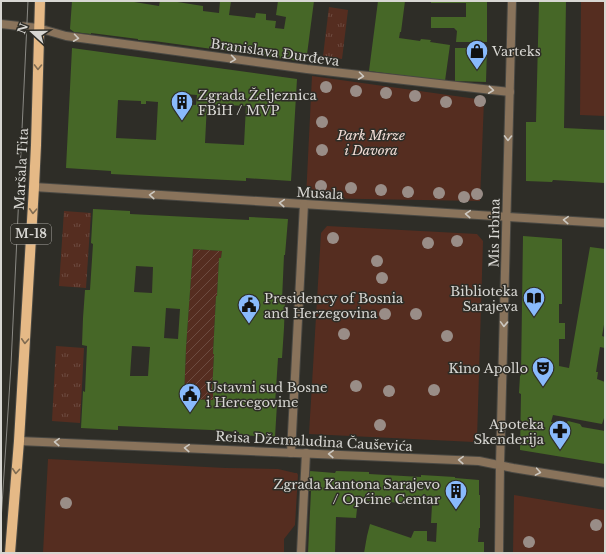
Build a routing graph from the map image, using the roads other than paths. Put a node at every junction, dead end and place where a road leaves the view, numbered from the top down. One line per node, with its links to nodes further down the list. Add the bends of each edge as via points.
1 (40, 1): 4 (main road, Maršala Tita / M-18)
2 (512, 1): 5 (street, Mis Irbina)
3 (1, 24): 4 (street, Branislava Đurđeva)
4 (38, 28): 5 (street, Branislava Đurđeva, one-way to 5, via 66,36 299,68); 6 (main road, Maršala Tita / M-18, one-way to 6)
5 (510, 92): 8 (street, Mis Irbina, one-way to 8)
6 (34, 187): 7 (street, Musala, one-way to 6); 10 (main road, Maršala Tita / M-18, one-way to 10)
7 (304, 204): 8 (street, Musala, one-way to 7); 11 (street)
8 (506, 217): 9 (street, Musala, one-way to 8); 13 (street, Mis Irbina, one-way to 13)
9 (605, 223)
10 (19, 440): 11 (street, Reisa Džemaludina Čauševića, one-way to 10); 15 (main road, Maršala Tita / M-18, one-way to 15)
11 (291, 452): 12 (street, Reisa Džemaludina Čauševića)
12 (306, 453): 13 (street, Reisa Džemaludina Čauševića, one-way to 12, via 478,461); 16 (street)
13 (500, 465): 14 (street, Reisa Džemaludina Čauševića, one-way to 14); 17 (street, Mis Irbina)
14 (605, 483)
15 (10, 553)
16 (301, 553)
17 (499, 553)

